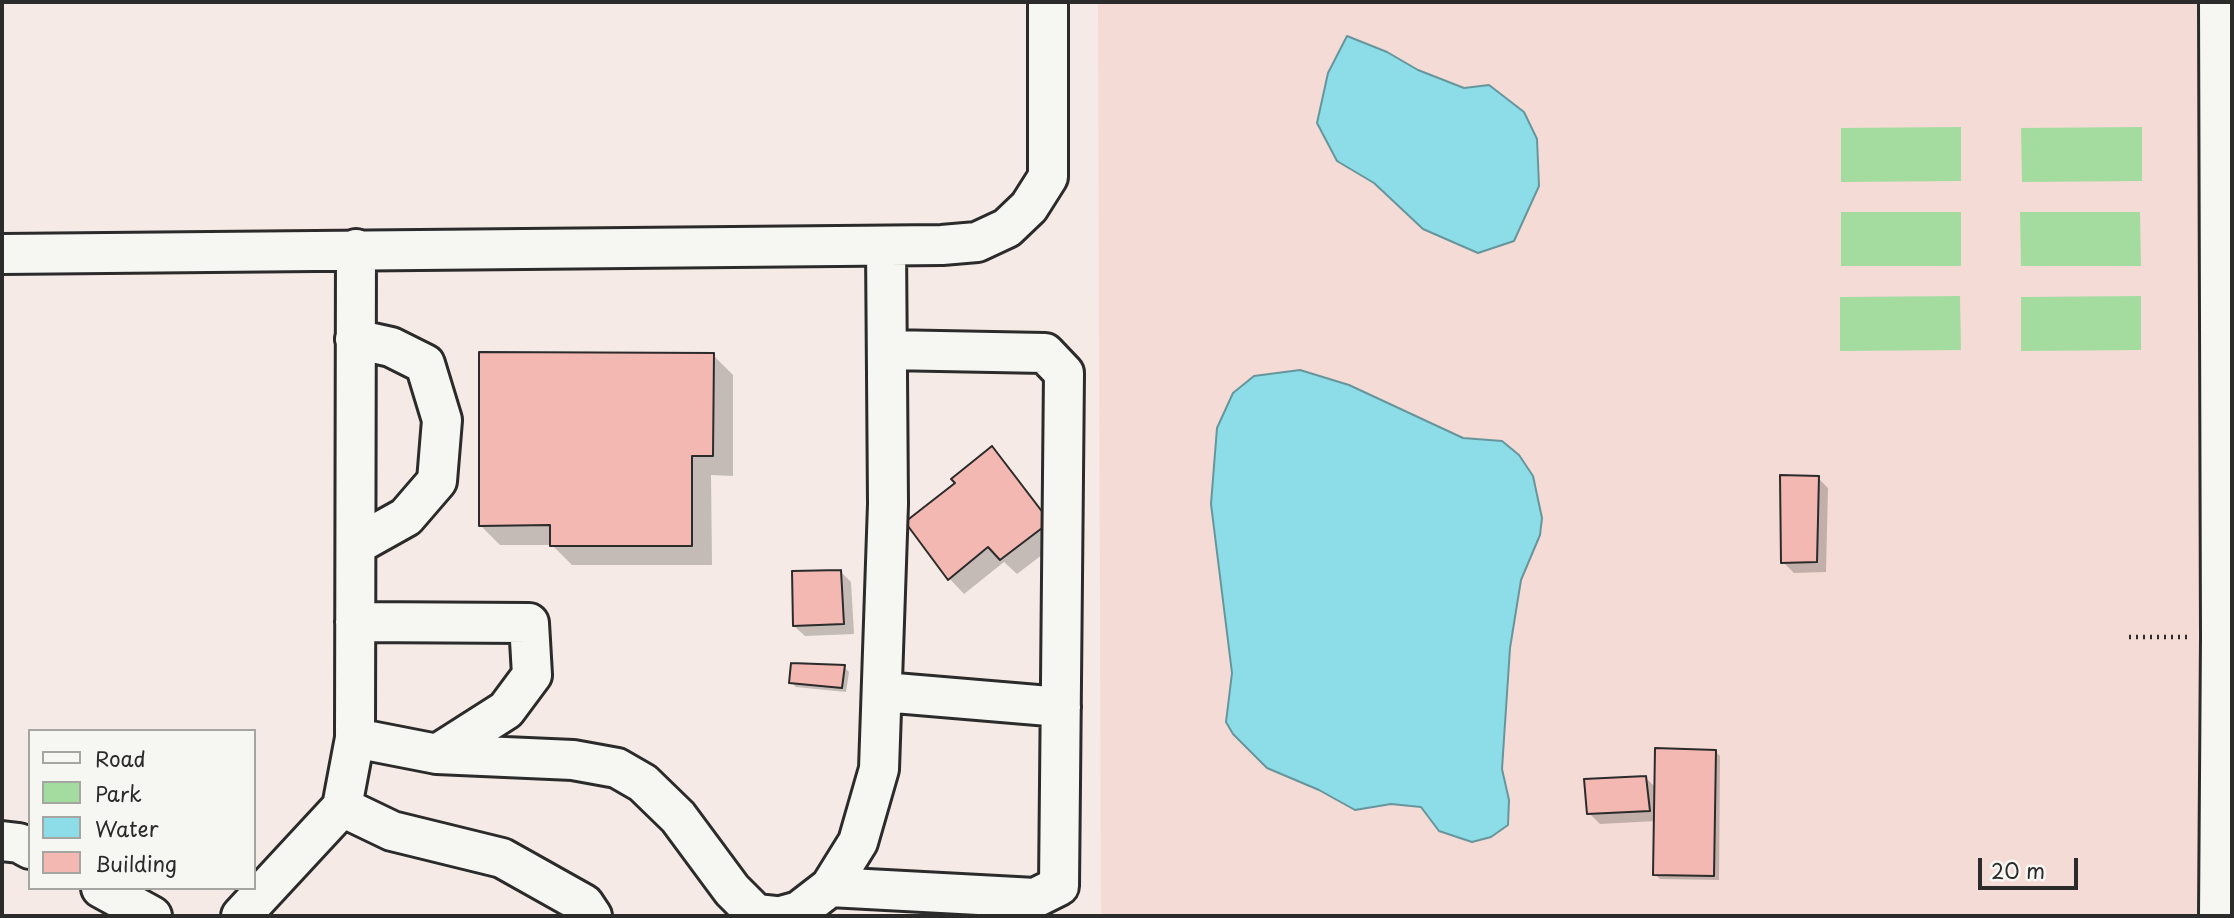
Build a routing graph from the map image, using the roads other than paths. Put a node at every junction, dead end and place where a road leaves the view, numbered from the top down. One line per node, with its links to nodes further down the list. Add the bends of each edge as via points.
1 (1048, 2): 3 (lane, via 1048,177 1029,207 1007,228 977,242)
2 (2219, 2): 24 (lane)
3 (886, 246): 4 (lane); 7 (lane)
4 (356, 249): 5 (lane); 6 (lane)
5 (2, 254)
6 (355, 339): 8 (lane); 8 (lane, via 391,346 425,364 442,420 436,481 406,517)
7 (887, 350): 10 (lane); 11 (lane, via 1045,353 1065,373)
8 (356, 545): 9 (lane)
9 (355, 622): 12 (lane); 13 (lane, via 529,623 532,675 506,710)
10 (883, 692): 11 (lane); 17 (lane, via 879,769 858,842)
11 (1061, 707): 17 (lane, via 1059,886 1035,898)
12 (355, 738): 13 (lane); 14 (lane)
13 (437, 754): 22 (lane, via 573,760 617,768 643,783 678,817 732,890 756,914)
14 (342, 807): 20 (lane); 21 (lane, via 393,831 502,858 584,904)
15 (2, 841): 16 (lane)
16 (28, 848)
17 (831, 887): 23 (lane, via 799,911)
18 (105, 890): 19 (lane)
19 (152, 916)
20 (241, 916)
21 (592, 916)
22 (775, 916)
23 (781, 916)
24 (2219, 916)

